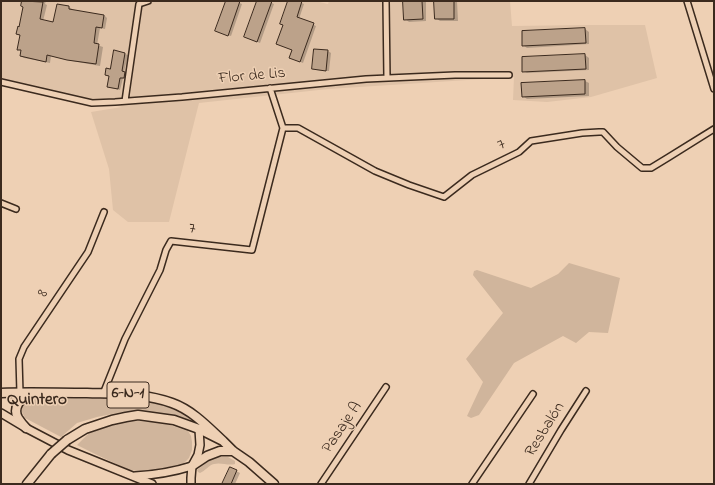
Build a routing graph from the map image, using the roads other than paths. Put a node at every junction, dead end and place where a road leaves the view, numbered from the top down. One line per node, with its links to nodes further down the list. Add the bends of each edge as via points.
1 (148, 1): 9 (street, via 139,4)
2 (386, 1): 5 (street)
3 (687, 1): 8 (street)
4 (509, 75): 5 (street, Flor de Lis)
5 (387, 78): 7 (street, Flor de Lis)
6 (1, 82): 9 (street, Flor de Lis, via 92,103)
7 (270, 88): 9 (street, Flor de Lis); 10 (street)
8 (714, 89)
9 (124, 101)
10 (283, 128): 11 (street, 7, via 298,128 375,171 444,197 472,175 519,152 530,141 603,132 642,168 651,168); 20 (street, 7, via 252,250 171,241 160,270 125,339)
11 (714, 129)
12 (1, 203): 13 (street)
13 (16, 209)
14 (104, 212): 18 (street, 8, via 88,252 24,347 19,359)
15 (386, 387): 34 (street, Pasaje A)
16 (586, 391): 36 (street, Resbalón)
17 (1, 393): 18 (main road, 6-N-1)
18 (20, 393): 19 (main road, 6-N-1)
19 (33, 393): 20 (main road, 6-N-1); 24 (main road, via 20,400 16,408 17,417)
20 (103, 394): 23 (main road, 6-N-1, via 150,397 172,403)
21 (533, 394): 35 (street)
22 (1, 413): 24 (main road)
23 (199, 419): 25 (main road); 26 (main road)
24 (26, 428): 29 (main road, via 68,450)
25 (199, 429): 26 (main road); 28 (main road, via 199,450); 30 (main road, bridge, via 174,420 138,415 112,420 86,429 67,440 51,454)
26 (223, 441): 27 (main road)
27 (233, 451): 28 (main road, via 220,451); 33 (main road)
28 (192, 466): 29 (main road, via 155,475); 32 (main road)
29 (132, 476): 31 (main road)
30 (27, 484)
31 (152, 484)
32 (191, 484)
33 (274, 484)
34 (321, 484)
35 (472, 484)
36 (530, 484)

